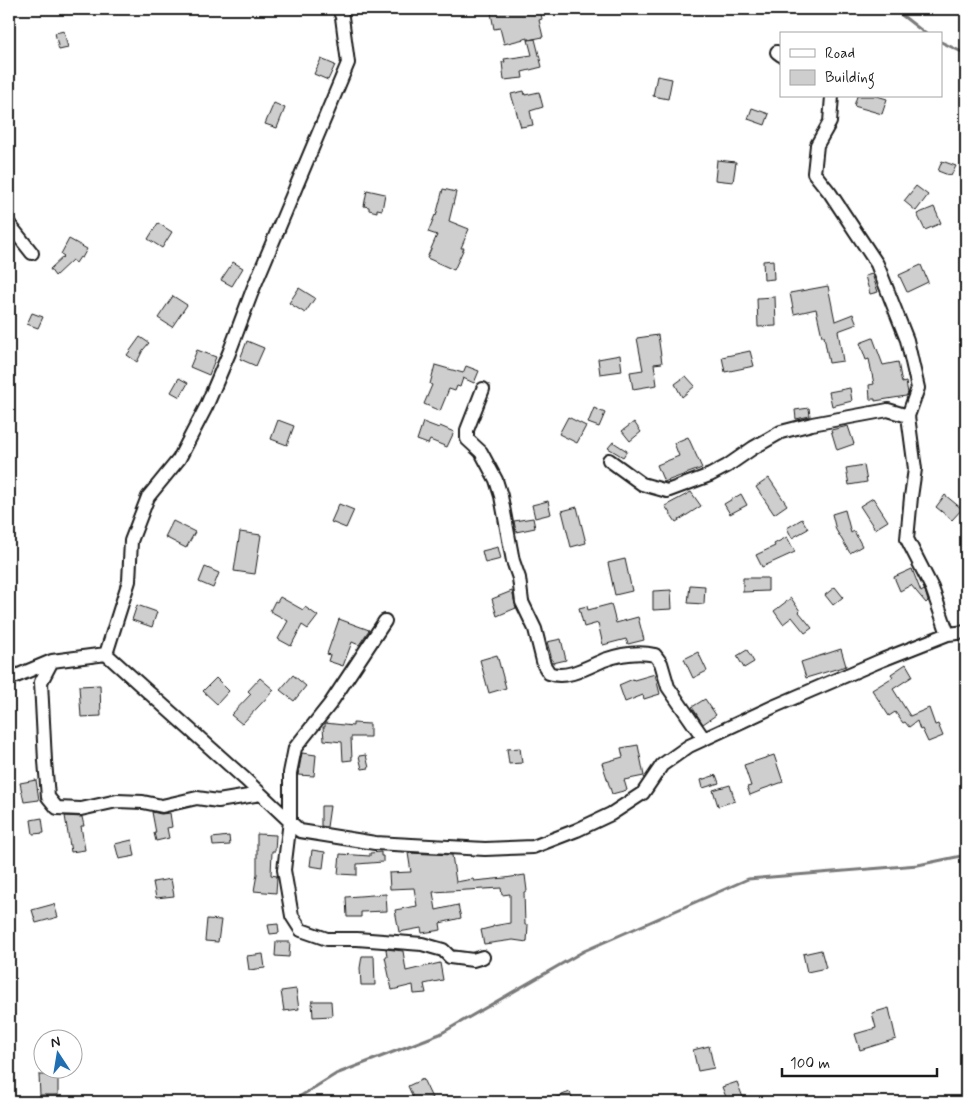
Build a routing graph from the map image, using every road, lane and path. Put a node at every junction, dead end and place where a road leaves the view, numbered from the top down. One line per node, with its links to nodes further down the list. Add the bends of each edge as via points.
1 (339, 9): 11 (street, via 348,63 206,407 179,459 148,497 131,541 129,581)
2 (832, 98): 6 (street, via 830,122 817,145 814,173 877,264 906,340 918,388)
3 (9, 224): 4 (street)
4 (32, 253)
5 (483, 389): 14 (street, via 467,430 467,439 481,452 496,480 522,602 535,629 548,673 557,676 629,654 655,655 661,663 668,687)
6 (908, 416): 7 (street, via 888,410 781,432 710,475 667,491 642,484); 10 (street, via 915,469 907,539 932,588)
7 (608, 460)
8 (385, 621): 16 (street, via 330,704 295,748 290,773)
9 (966, 632): 10 (street)
10 (948, 634): 14 (street)
11 (106, 654): 12 (street); 15 (street)
12 (52, 661): 13 (street); 15 (street, via 41,682 48,797 57,808 81,810 117,801 162,806 197,798 218,801)
13 (9, 679)
14 (704, 739): 16 (street, via 662,765 643,793 611,814 533,847 485,849 375,843 300,831)
15 (261, 794): 16 (street)
16 (290, 821): 17 (street, via 284,870 292,916 301,930 327,939 422,944 443,950 450,957 473,960)
17 (483, 956)

